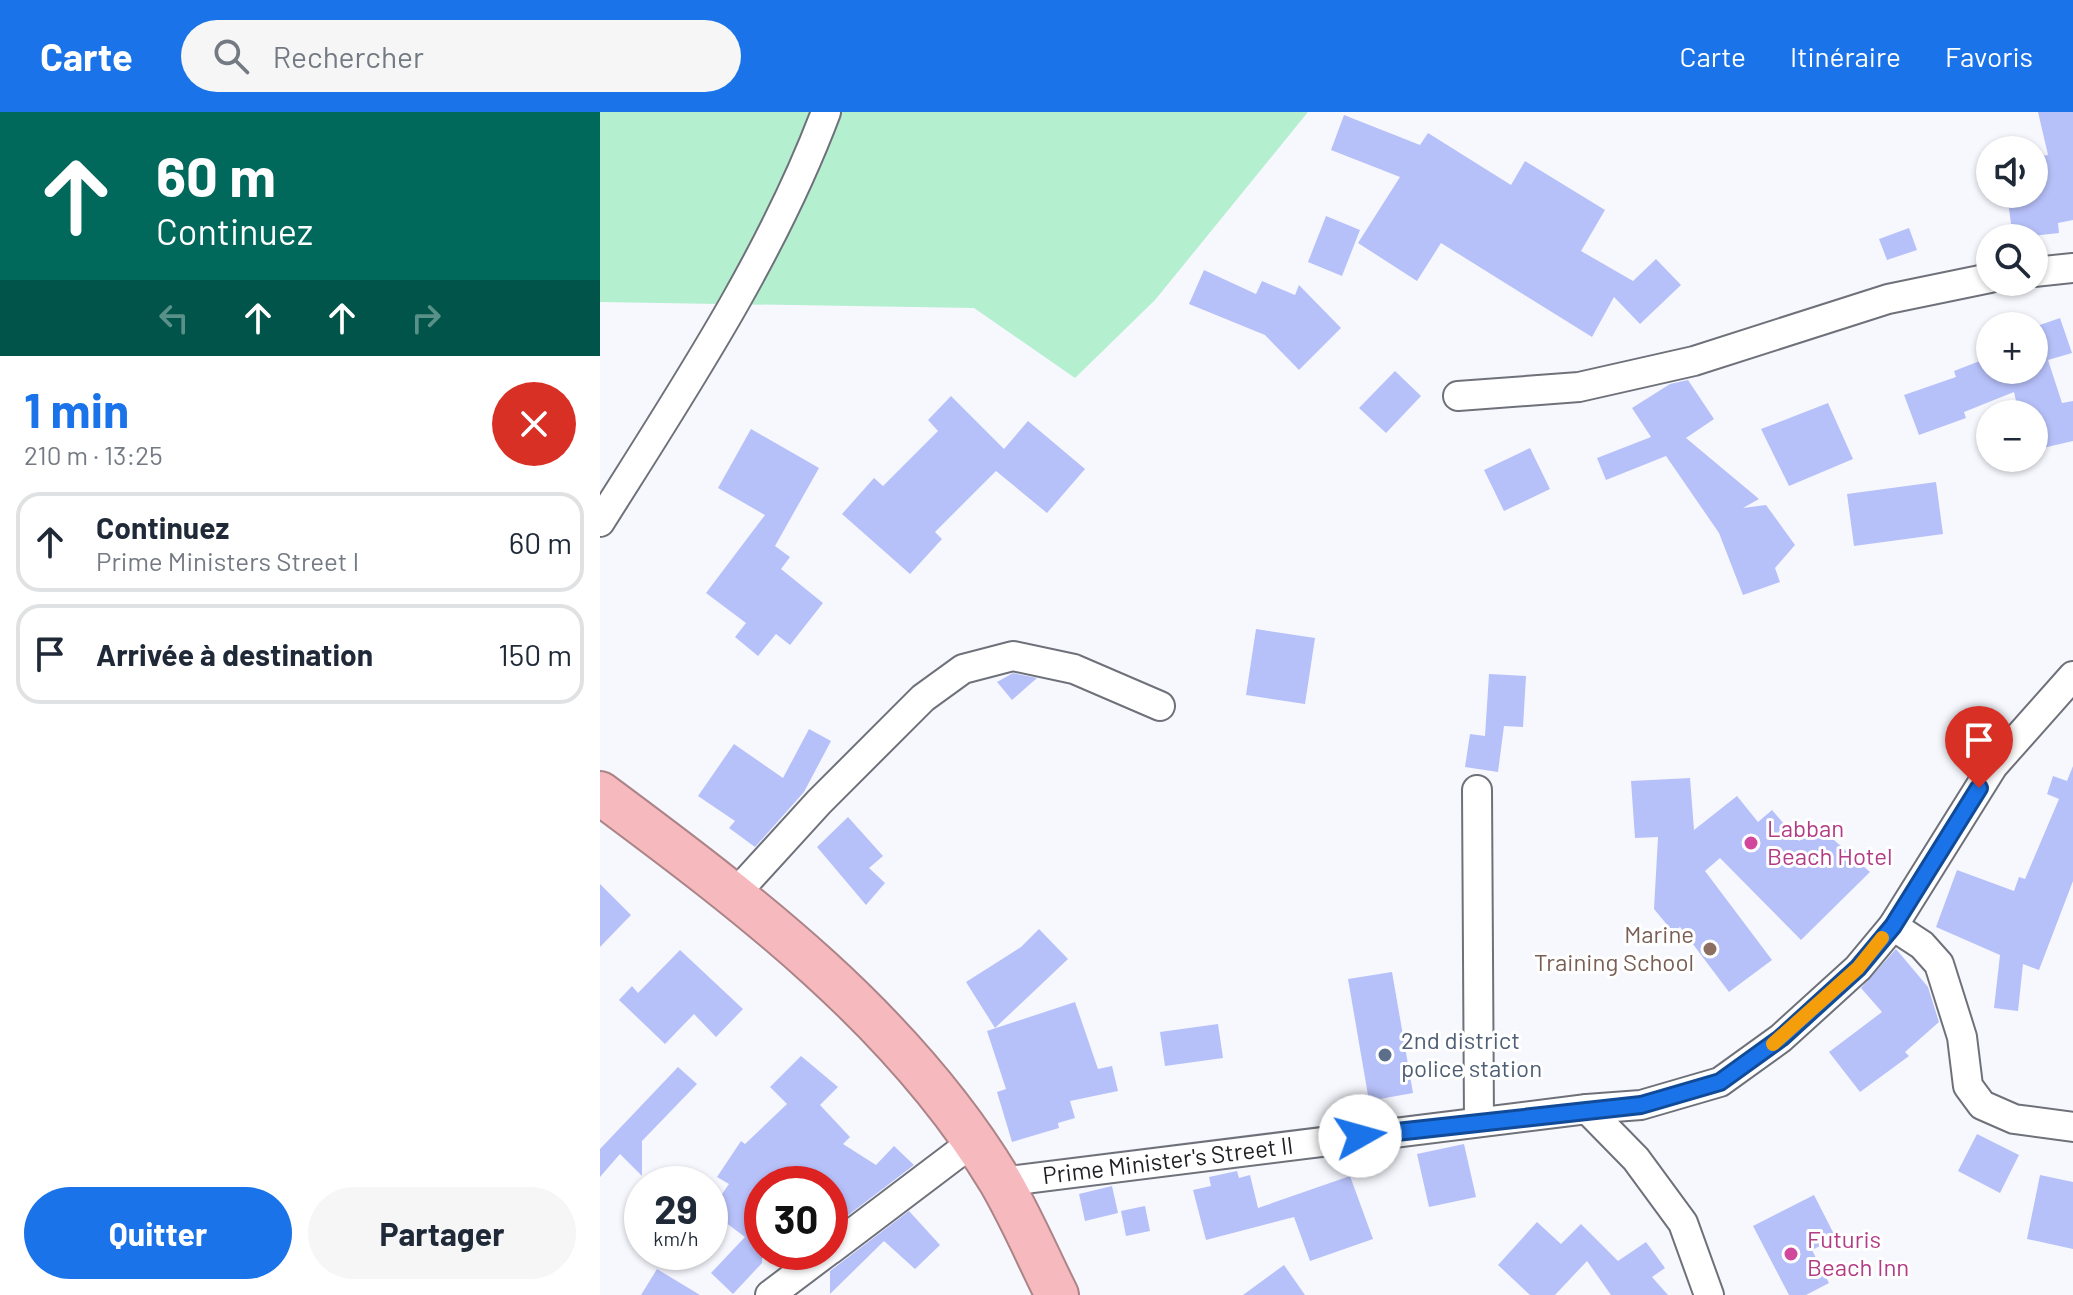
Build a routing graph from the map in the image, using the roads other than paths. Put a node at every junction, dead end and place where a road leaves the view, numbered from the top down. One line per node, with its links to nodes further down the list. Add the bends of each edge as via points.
1 (826, 112): 6 (street, via 804,172 744,286)
2 (2073, 268): 3 (street)
3 (2048, 271)
4 (1976, 281): 5 (street, via 1888,299 1694,361 1579,387)
5 (1458, 396)
6 (600, 522)
7 (2073, 676): 12 (street, Prime Minister's Street II, via 1993,766)
8 (1160, 706): 11 (street, via 1074,669 1013,656 963,669 923,698)
9 (1477, 790): 14 (street)
10 (600, 793): 11 (highway)
11 (735, 894): 16 (highway, via 843,990)
12 (1893, 926): 13 (street, Prime Minister's Street II, via 1858,968 1781,1038 1720,1082 1641,1105); 15 (street, via 1939,964 1962,1037 1968,1086 1982,1105 2014,1119)
13 (1587, 1109): 14 (street, Prime Minister's Street II); 22 (street, via 1636,1159 1683,1223)
14 (1479, 1121): 17 (street, Prime Minister's Street II)
15 (2073, 1127)
16 (974, 1141): 17 (highway); 18 (street)
17 (1001, 1182): 21 (highway)
18 (848, 1236)
19 (803, 1270): 20 (street)
20 (770, 1295)
21 (1057, 1295)
22 (1709, 1295)

